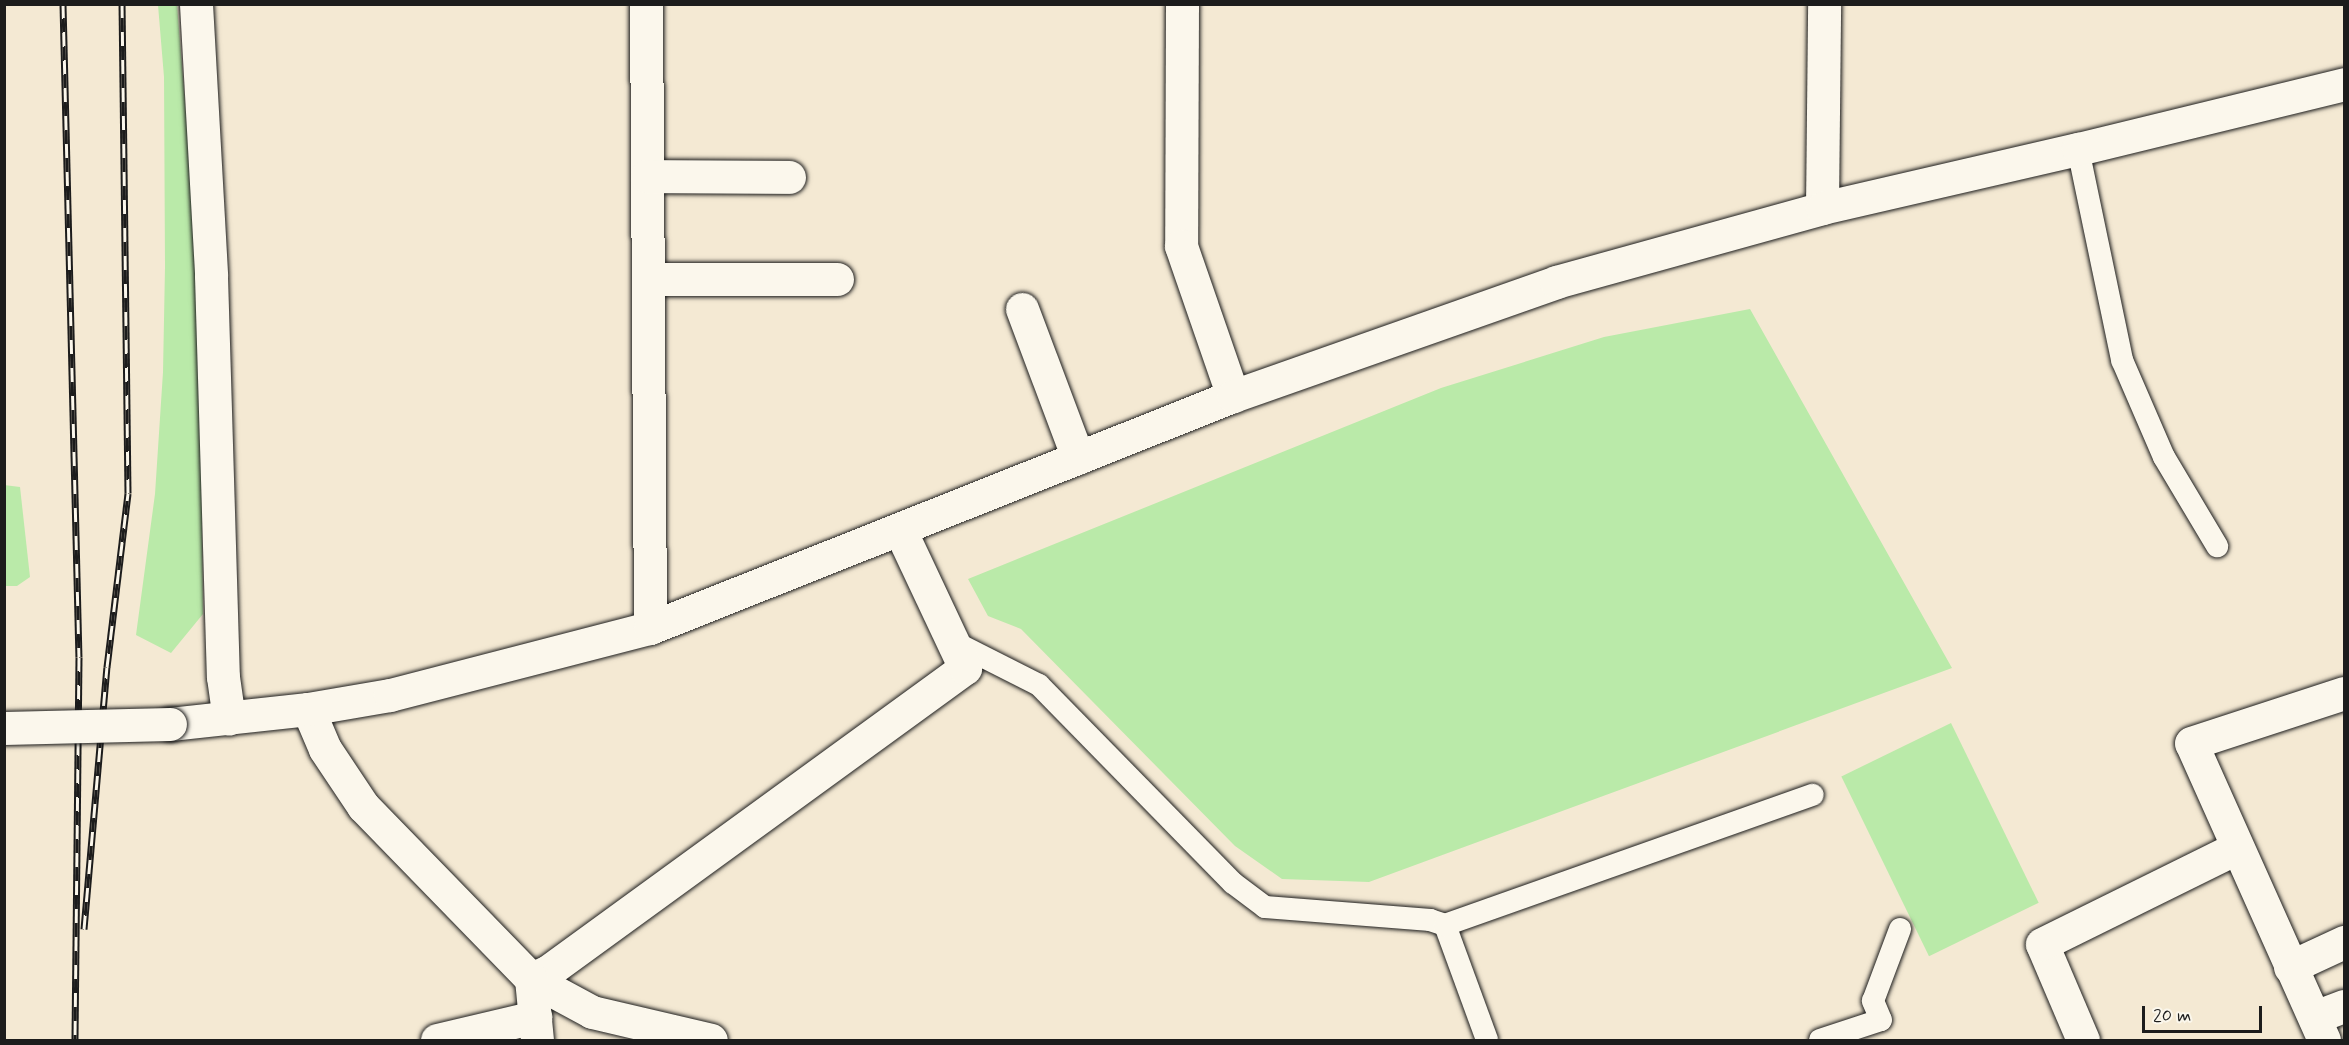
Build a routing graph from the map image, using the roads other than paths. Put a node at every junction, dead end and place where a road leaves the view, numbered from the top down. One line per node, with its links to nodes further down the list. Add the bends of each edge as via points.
1 (196, 4): 21 (street, via 211,276 223,677)
2 (646, 4): 7 (street)
3 (1182, 4): 13 (street, via 1181,246)
4 (1824, 4): 9 (street)
5 (2344, 84): 6 (street)
6 (2078, 149): 9 (street); 16 (lane, via 2122,360 2164,457)
7 (647, 176): 8 (street); 10 (street)
8 (789, 177)
9 (1822, 208): 13 (street, via 1556,282)
10 (648, 279): 11 (street); 17 (street)
11 (837, 279)
12 (1022, 309): 14 (street)
13 (1233, 396): 14 (street)
14 (1078, 458): 15 (street)
15 (900, 530): 17 (street); 18 (street)
16 (2217, 546)
17 (650, 628): 20 (street, via 390,695)
18 (952, 641): 25 (lane, via 1039,685 1233,883 1265,907); 29 (street, via 965,668 547,972)
19 (2344, 693): 24 (street, via 2191,743)
20 (308, 709): 21 (street); 29 (street, via 325,749 363,806)
21 (229, 719): 22 (street, bridge)
22 (4, 728)
23 (1813, 795): 25 (lane)
24 (2236, 848): 28 (street); 36 (street, via 2042,944)
25 (1445, 924): 34 (lane)
26 (1900, 929): 35 (lane, via 1873,1001 1881,1020)
27 (2344, 942): 28 (street)
28 (2290, 966): 30 (street)
29 (531, 979): 31 (street); 33 (street, via 592,1012)
30 (2328, 1021)
31 (536, 1029): 32 (street)
32 (437, 1041)
33 (711, 1041)
34 (1487, 1041)
35 (1820, 1041)
36 (2082, 1041)

